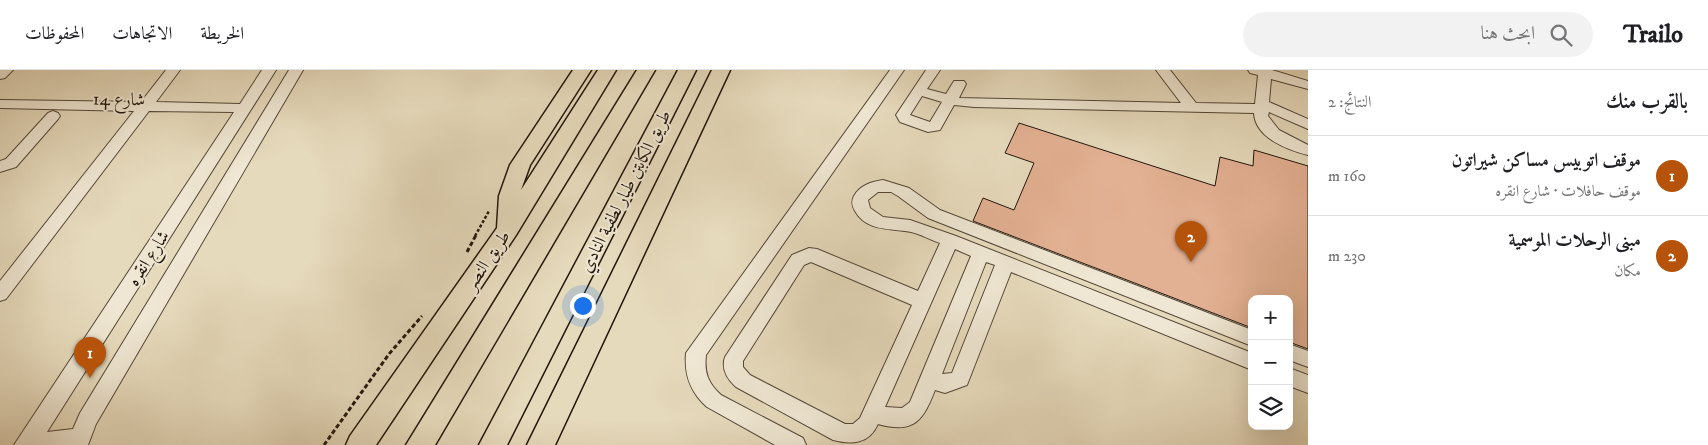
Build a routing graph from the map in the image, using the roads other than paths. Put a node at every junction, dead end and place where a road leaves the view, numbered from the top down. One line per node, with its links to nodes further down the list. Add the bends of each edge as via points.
1 (6, 70): 15 (street)
2 (173, 70): 24 (street)
3 (269, 70): 25 (street, شارع انقره)
4 (296, 70): 48 (street, شارع انقره, via 86,420)
5 (582, 70): 31 (main road, via 520,165 507,209)
6 (607, 70): 31 (main road, طريق النصر)
7 (646, 70): 50 (main road, طريق النصر)
8 (698, 70): 16 (main road)
9 (721, 70): 52 (main road, طريق الكابتن طيار لطفية النادي)
10 (898, 70): 53 (street, via 696,353 695,375 704,392 714,401)
11 (933, 70): 19 (street)
12 (1163, 70): 22 (street)
13 (1285, 70): 14 (street)
14 (1262, 71): 18 (street); 23 (street)
15 (0, 75)
16 (683, 78): 51 (main road, طريق الكابتن طيار لطفية النادي)
17 (959, 84): 20 (street)
18 (1308, 85)
19 (919, 91): 20 (street); 20 (street, via 903,116 928,128 936,126)
20 (950, 100): 22 (street)
21 (0, 104): 24 (street, شارع 14)
22 (1191, 107): 23 (street)
23 (1262, 107): 28 (street); 29 (street, via 1263,122 1269,129 1284,140)
24 (140, 112): 25 (street, شارع 14); 27 (street, شارع 14); 35 (street)
25 (241, 113): 47 (street, شارع انقره)
26 (0, 116): 27 (street, شارع 14)
27 (53, 116): 30 (street, via 12,163)
28 (1308, 124)
29 (1308, 150)
30 (0, 167)
31 (508, 229): 49 (main road, طريق النصر)
32 (950, 240): 33 (street); 37 (street); 39 (street, via 912,227 877,221 864,212 861,196 877,186 901,190 934,214)
33 (981, 253): 34 (street); 36 (street)
34 (1005, 263): 38 (street); 41 (street)
35 (0, 294)
36 (964, 294): 38 (street); 44 (street)
37 (922, 301): 46 (street); 46 (street, via 809,255 798,260 732,362 736,375 743,381 841,433 850,435 862,431)
38 (989, 305): 44 (street, via 960,379 945,384)
39 (1248, 336)
40 (1293, 354): 42 (street)
41 (1248, 360)
42 (1308, 360)
43 (1293, 378): 45 (street)
44 (930, 380): 46 (street, via 918,408 907,418 889,419)
45 (1308, 384)
46 (871, 413)
47 (28, 441): 48 (street, via 50,445)
48 (78, 441)
49 (360, 445)
50 (420, 445)
51 (493, 445)
52 (541, 445)
53 (795, 445)

